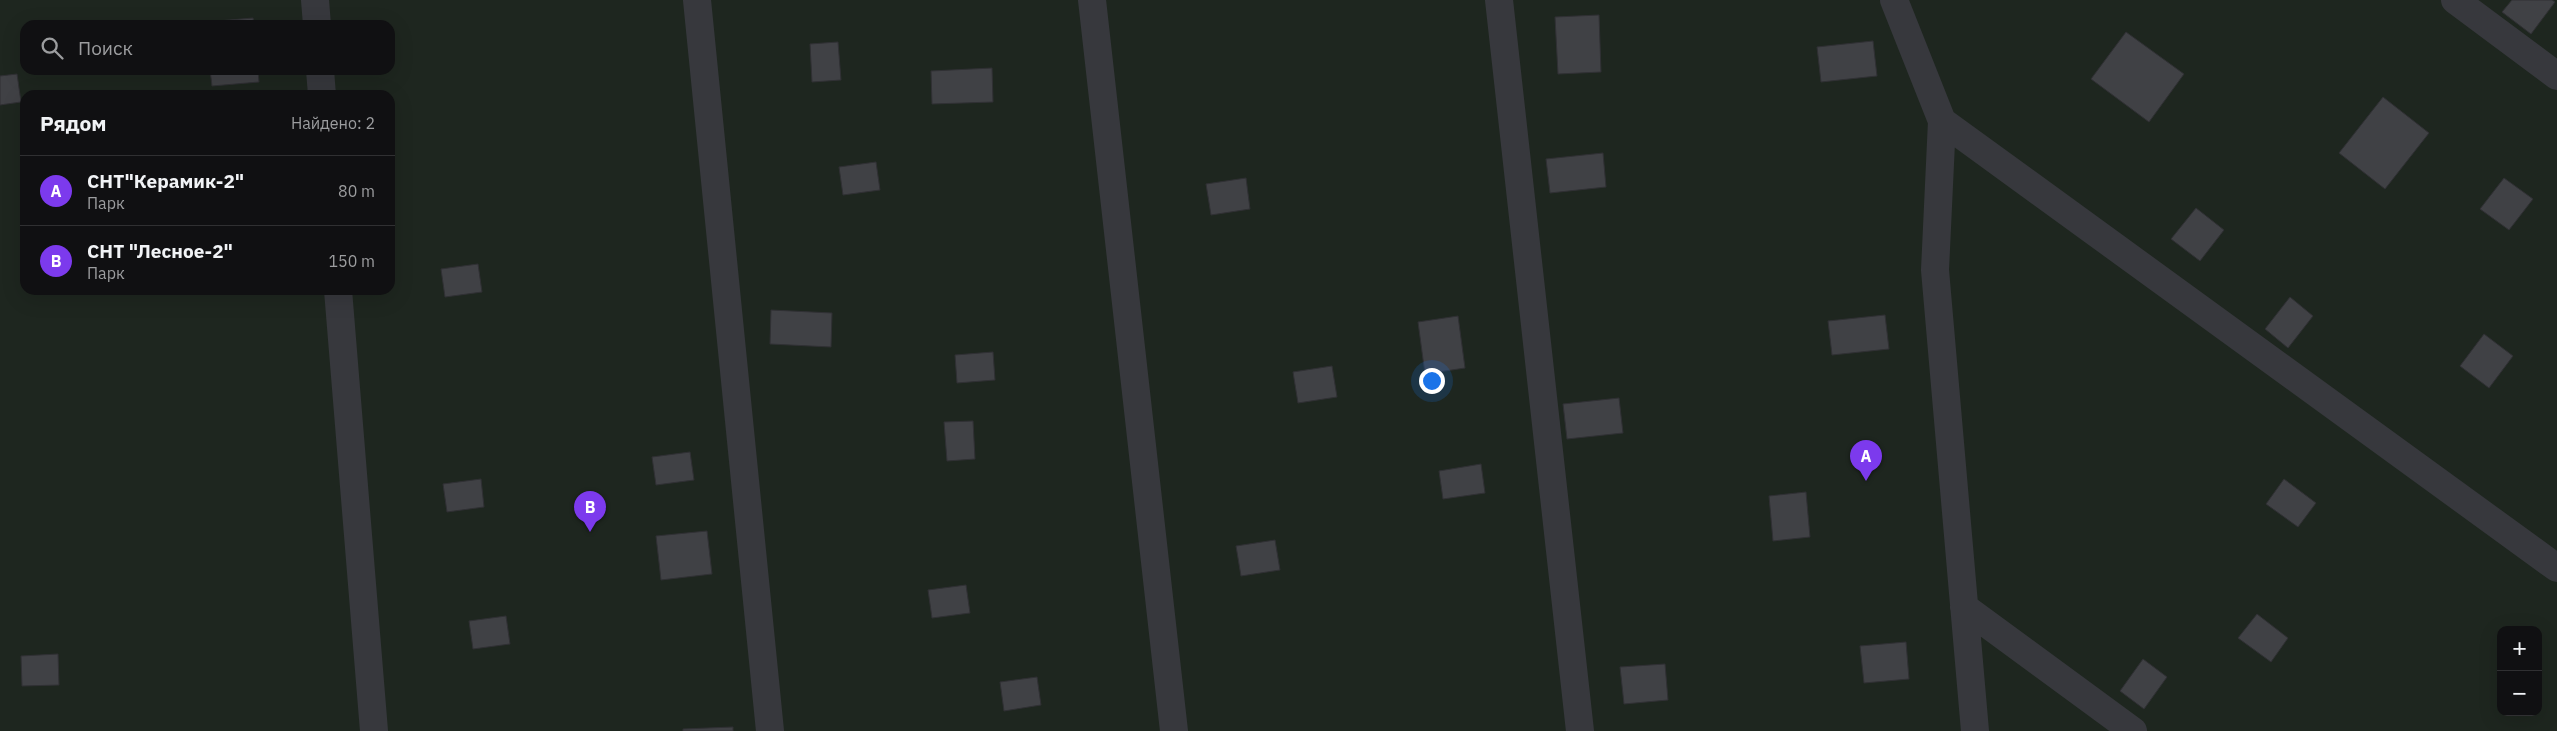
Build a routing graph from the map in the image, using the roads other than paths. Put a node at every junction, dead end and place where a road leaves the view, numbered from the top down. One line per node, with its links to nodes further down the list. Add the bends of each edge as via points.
1 (315, 0): 7 (street)
2 (697, 0): 16 (street)
3 (1092, 0): 17 (street)
4 (1499, 0): 18 (street)
5 (1894, 0): 11 (street)
6 (2455, 0): 9 (street)
7 (317, 20)
8 (320, 75): 10 (street)
9 (2557, 76)
10 (322, 90)
11 (1942, 121): 13 (street); 14 (street, via 1935,270)
12 (338, 295): 15 (street)
13 (2557, 568)
14 (1964, 607): 19 (street); 20 (street)
15 (374, 731)
16 (770, 731)
17 (1174, 731)
18 (1580, 731)
19 (1975, 731)
20 (2133, 731)

